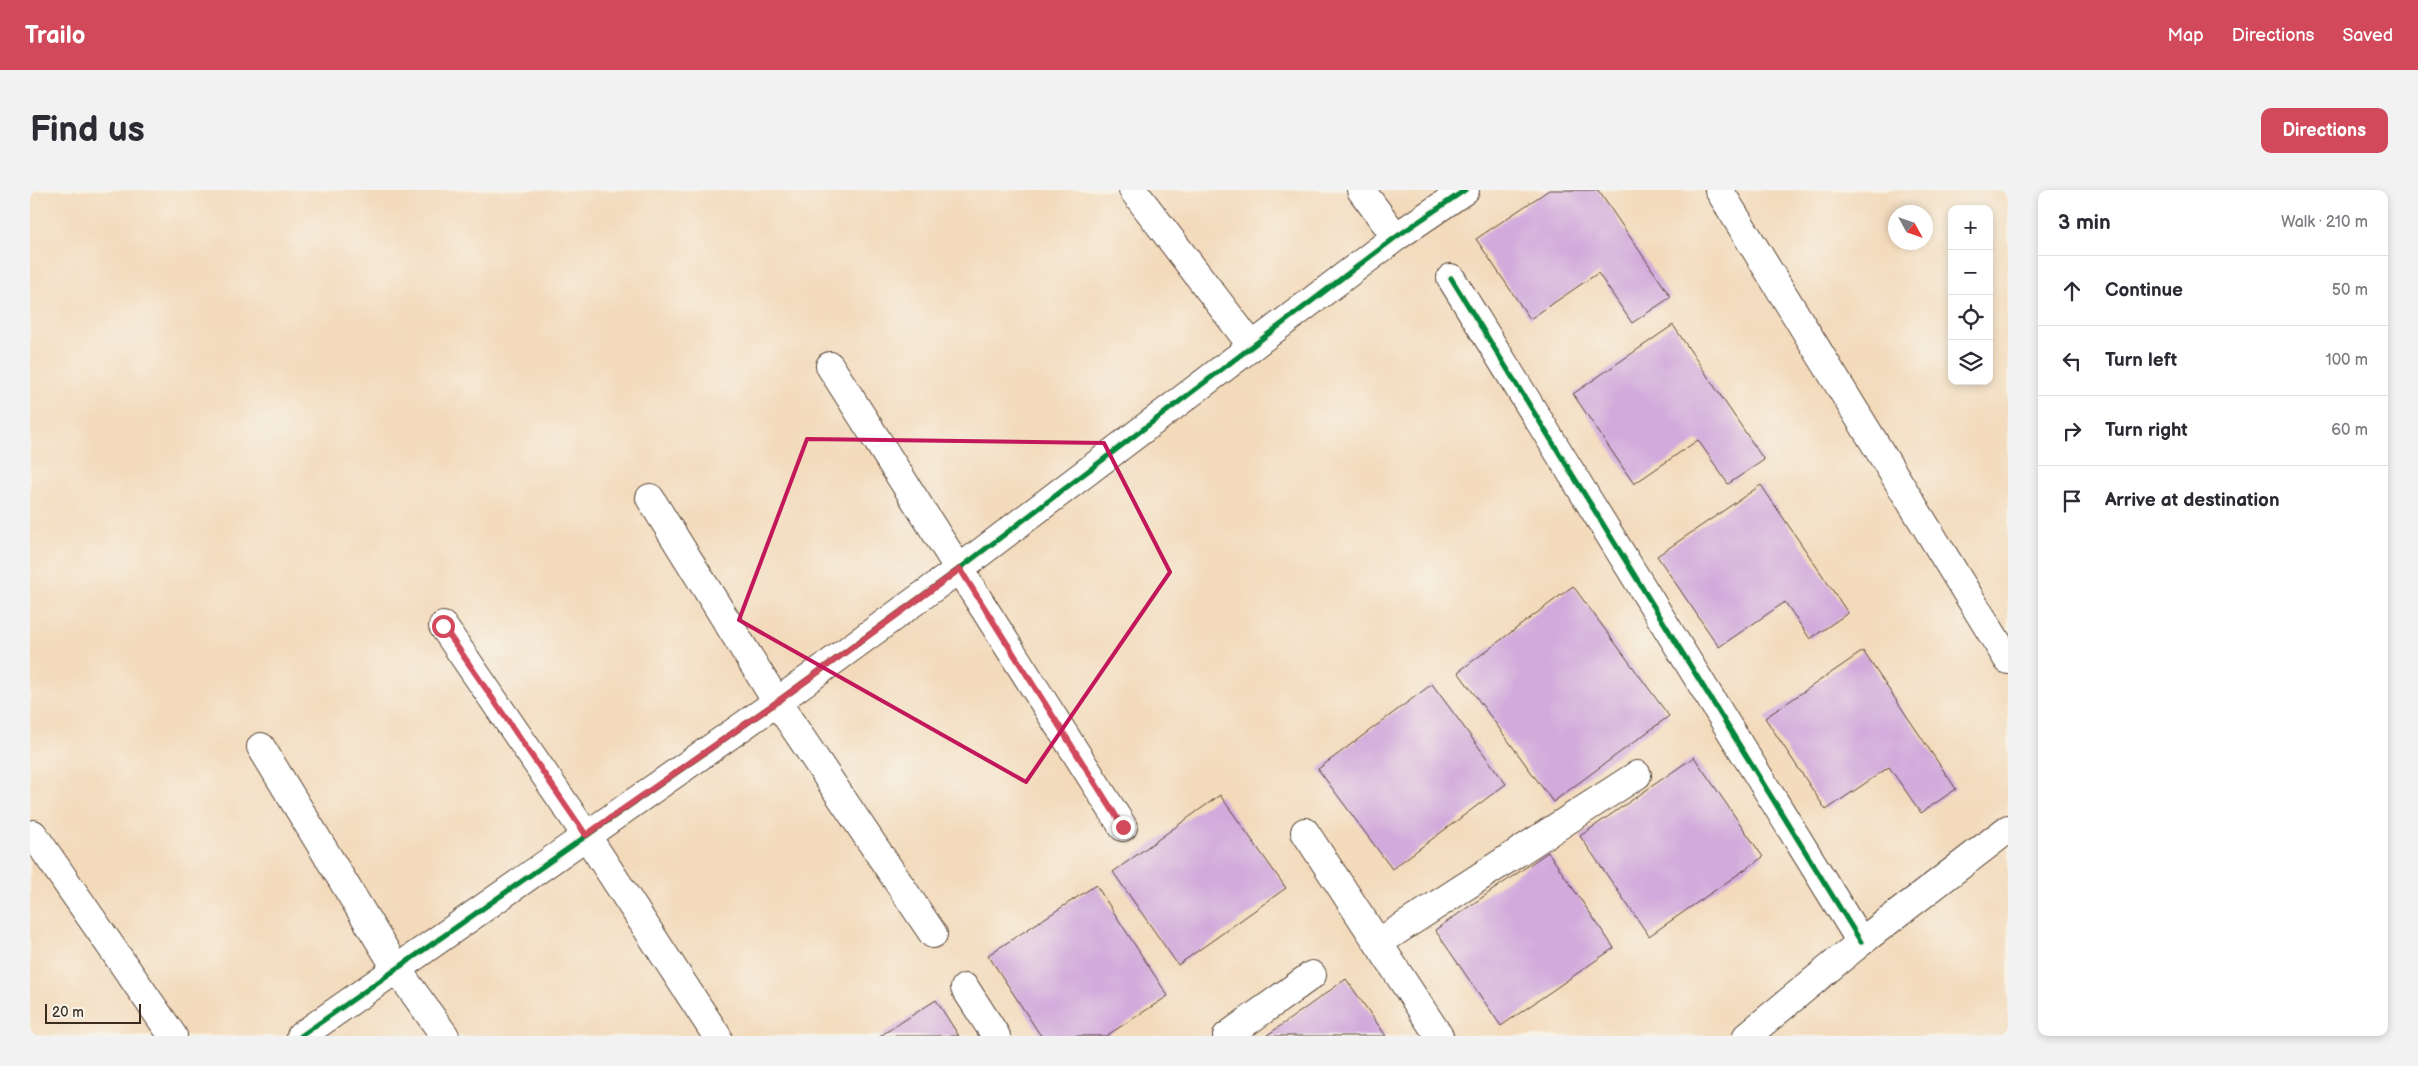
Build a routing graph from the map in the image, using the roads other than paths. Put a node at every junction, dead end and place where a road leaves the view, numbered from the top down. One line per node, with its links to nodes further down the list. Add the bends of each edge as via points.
1 (1132, 190): 7 (street)
2 (1361, 190): 5 (street)
3 (1466, 190): 5 (street)
4 (1719, 190): 12 (street)
5 (1396, 237): 7 (street)
6 (1451, 278): 22 (street)
7 (1252, 346): 10 (street)
8 (830, 366): 10 (street)
9 (650, 498): 13 (street)
10 (960, 569): 13 (street); 16 (street)
11 (443, 626): 20 (street)
12 (2008, 660)
13 (777, 702): 20 (street); 21 (street)
14 (261, 747): 24 (street)
15 (1637, 775): 23 (street)
16 (1123, 827)
17 (2008, 829): 22 (street)
18 (1305, 832): 23 (street)
19 (33, 834): 28 (street)
20 (586, 835): 24 (street); 31 (street)
21 (933, 934)
22 (1860, 942): 27 (street)
23 (1378, 943): 34 (street)
24 (396, 968): 29 (street); 30 (street)
25 (1312, 975): 33 (street)
26 (965, 988): 32 (street)
27 (1750, 1035)
28 (172, 1036)
29 (301, 1036)
30 (445, 1036)
31 (717, 1036)
32 (996, 1036)
33 (1227, 1036)
34 (1439, 1036)

